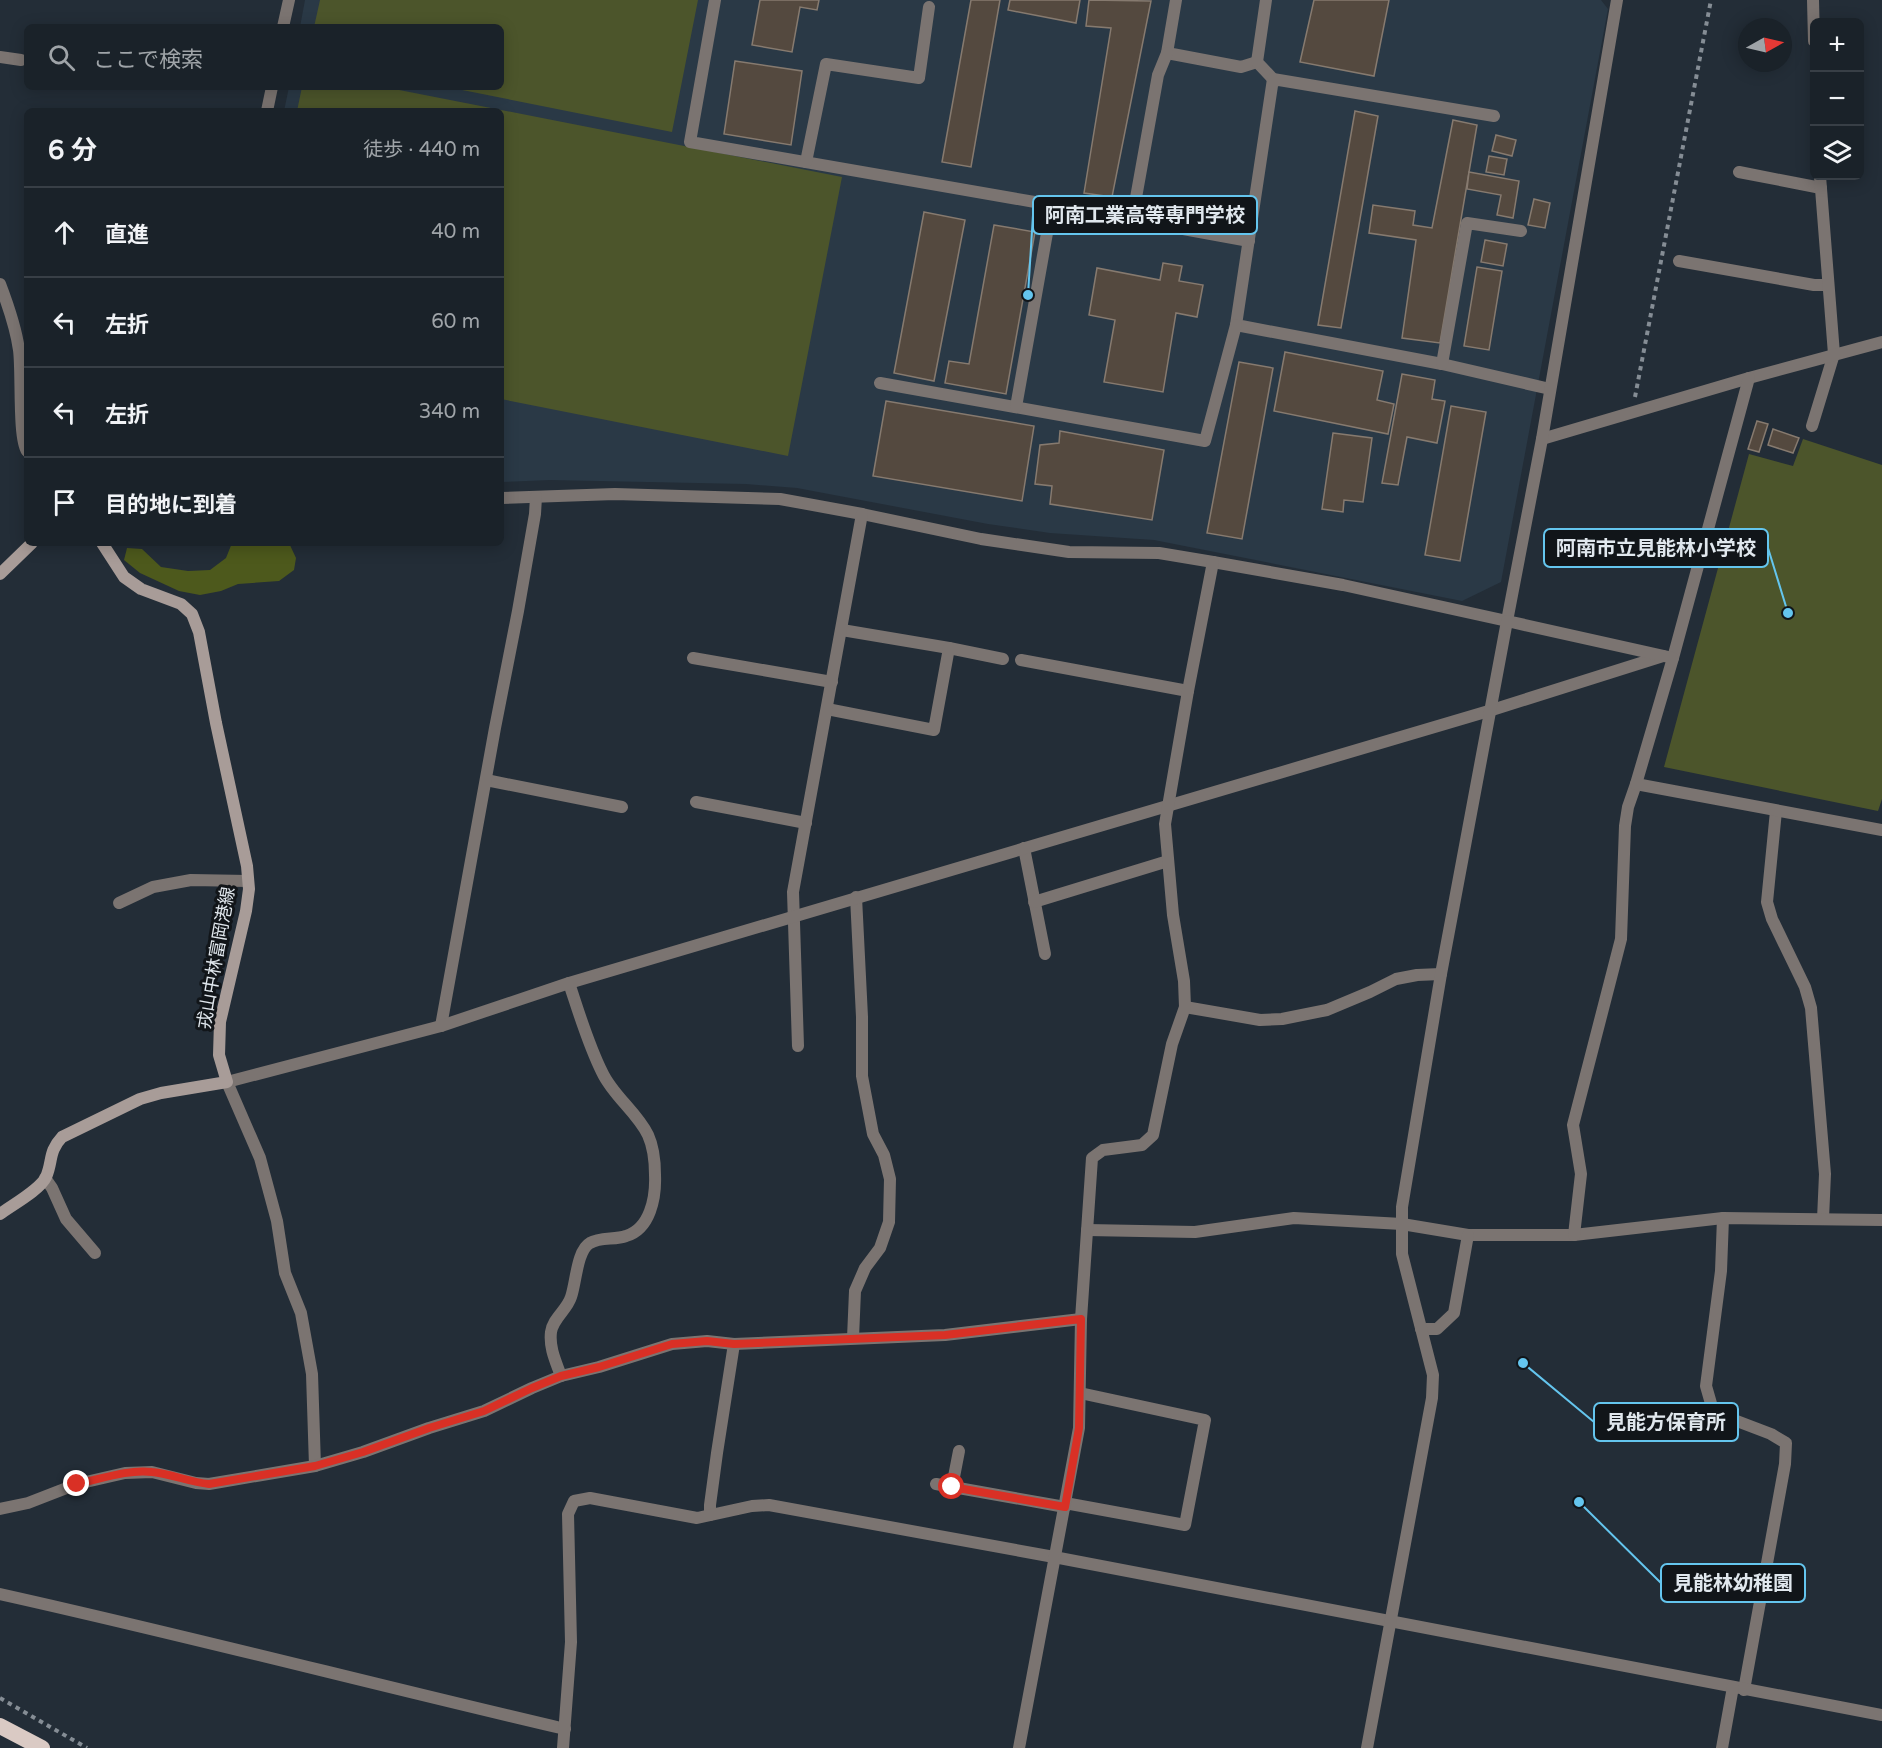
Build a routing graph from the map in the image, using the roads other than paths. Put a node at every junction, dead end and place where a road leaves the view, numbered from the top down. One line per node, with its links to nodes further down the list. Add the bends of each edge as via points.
1 (289, 0): 9 (street)
2 (715, 0): 18 (street, via 690,142)
3 (1176, 0): 10 (street)
4 (1266, 0): 13 (street)
5 (1617, 0): 34 (street)
6 (1813, 0): 8 (street)
7 (928, 7): 18 (street, via 919,78 825,64)
8 (1814, 18)
9 (285, 24)
10 (1167, 53): 13 (street, via 1241,67); 22 (street, via 1158,75)
11 (0, 57): 12 (street)
12 (21, 60)
13 (1257, 62): 14 (street)
14 (1273, 79): 17 (street); 24 (street)
15 (271, 90): 16 (street)
16 (268, 108)
17 (1494, 116)
18 (806, 162): 21 (street)
19 (1739, 172): 20 (street)
20 (1821, 182): 27 (street)
21 (1052, 205): 22 (street); 35 (street)
22 (1132, 220): 24 (street)
23 (1521, 231): 31 (street, via 1467,223)
24 (1249, 241): 28 (street)
25 (1679, 261): 27 (street)
26 (0, 284): 38 (street, via 19,348)
27 (1828, 285): 30 (street)
28 (1236, 325): 31 (street); 35 (street, via 1205,441)
29 (1882, 342): 30 (street)
30 (1834, 354): 32 (street); 36 (street)
31 (1442, 364): 34 (street)
32 (1749, 378): 37 (street); 49 (street)
33 (880, 383): 35 (street)
34 (1550, 388): 37 (street)
35 (1016, 407)
36 (1812, 426)
37 (1542, 439): 46 (street)
38 (24, 446)
39 (536, 497): 40 (street); 41 (street, via 615,494 780,499); 57 (street)
40 (504, 498)
41 (862, 514): 44 (street, via 981,539 1069,552 1159,553); 47 (street)
42 (29, 546): 45 (main road)
43 (104, 546): 67 (main road, 戎山中林富岡港線, via 124,577 141,589 181,604 192,614 200,632)
44 (1213, 562): 46 (street); 54 (street)
45 (0, 574)
46 (1508, 621): 49 (street); 56 (street)
47 (842, 630): 48 (street); 53 (street)
48 (949, 648): 51 (street); 55 (street, via 934,730)
49 (1668, 657): 56 (street); 58 (street)
50 (693, 658): 53 (street)
51 (1003, 659)
52 (1021, 660): 54 (street)
53 (832, 682): 55 (street)
54 (1188, 692): 60 (street)
55 (827, 709): 63 (street)
56 (1492, 710): 60 (street); 73 (street)
57 (486, 780): 61 (street); 76 (street)
58 (1636, 784): 62 (street); 87 (street, via 1625,826 1621,939 1573,1125 1581,1174)
59 (696, 802): 63 (street)
60 (1169, 805): 65 (street); 66 (street, via 1165,824)
61 (622, 807)
62 (1776, 811): 64 (street); 82 (street, via 1767,902 1811,1008 1825,1174)
63 (806, 823): 71 (street, via 793,892)
64 (1882, 830)
65 (1024, 848): 68 (street); 69 (street)
66 (1168, 861): 69 (street); 75 (street)
67 (248, 881): 70 (street, via 190,880 153,887); 78 (main road, 戎山中林富岡港線, via 246,911 220,1022 219,1055)
68 (856, 897): 71 (street); 91 (street, via 862,1076 873,1134 890,1179 890,1222 855,1292)
69 (1034, 902): 72 (street)
70 (119, 903)
71 (793, 916): 74 (street); 77 (street)
72 (1045, 954)
73 (1441, 974): 75 (street, via 1396,979 1327,1010 1282,1019 1260,1020); 84 (street)
74 (569, 982): 76 (street); 93 (street, via 603,1075 648,1136 655,1176 651,1211 644,1225 628,1236 590,1242 581,1251 571,1300 551,1331 551,1349)
75 (1185, 1007): 85 (street, via 1172,1044 1154,1135 1143,1145 1103,1150 1092,1158)
76 (441, 1026): 78 (street)
77 (798, 1046)
78 (227, 1082): 79 (main road, via 140,1099 62,1137 53,1146); 96 (street, via 260,1158 277,1221 285,1273 301,1313 312,1374)
79 (45, 1178): 80 (main road); 88 (street, via 66,1220)
80 (0, 1214)
81 (1723, 1218): 82 (street); 87 (street); 105 (street, via 1721,1271 1706,1386 1712,1407 1786,1443)
82 (1823, 1219): 83 (street)
83 (1882, 1221)
84 (1402, 1224): 85 (street, via 1294,1218 1195,1232); 86 (street); 90 (street, via 1402,1254)
85 (1087, 1230): 89 (street)
86 (1468, 1235): 87 (street); 90 (street, via 1454,1313 1437,1329)
87 (1574, 1235)
88 (95, 1253)
89 (1081, 1319): 91 (street, via 945,1335); 94 (street)
90 (1421, 1329): 104 (street, via 1432,1375 1432,1398)
91 (853, 1338): 92 (street)
92 (734, 1344): 93 (street, via 672,1344); 101 (street)
93 (561, 1376): 96 (street, via 484,1411)
94 (1080, 1393): 99 (street, via 1079,1428); 99 (street, via 1205,1420 1185,1525)
95 (959, 1450): 98 (street)
96 (315, 1466): 100 (street, via 209,1484 152,1472 125,1473)
97 (936, 1484): 98 (street)
98 (952, 1487): 99 (street)
99 (1065, 1505): 102 (street)
100 (0, 1509)
101 (710, 1515): 102 (street, via 769,1505); 108 (street, via 697,1518 590,1498 573,1501 568,1514 571,1642)
102 (1054, 1557): 104 (street); 111 (street)
103 (0, 1594): 108 (street)
104 (1389, 1622): 105 (street); 112 (street)
105 (1739, 1689): 106 (street); 113 (street)
106 (1882, 1715)
107 (0, 1726): 109 (highway)
108 (565, 1729): 110 (street)
109 (42, 1748)
110 (563, 1748)
111 (1019, 1748)
112 (1367, 1748)
113 (1722, 1748)

